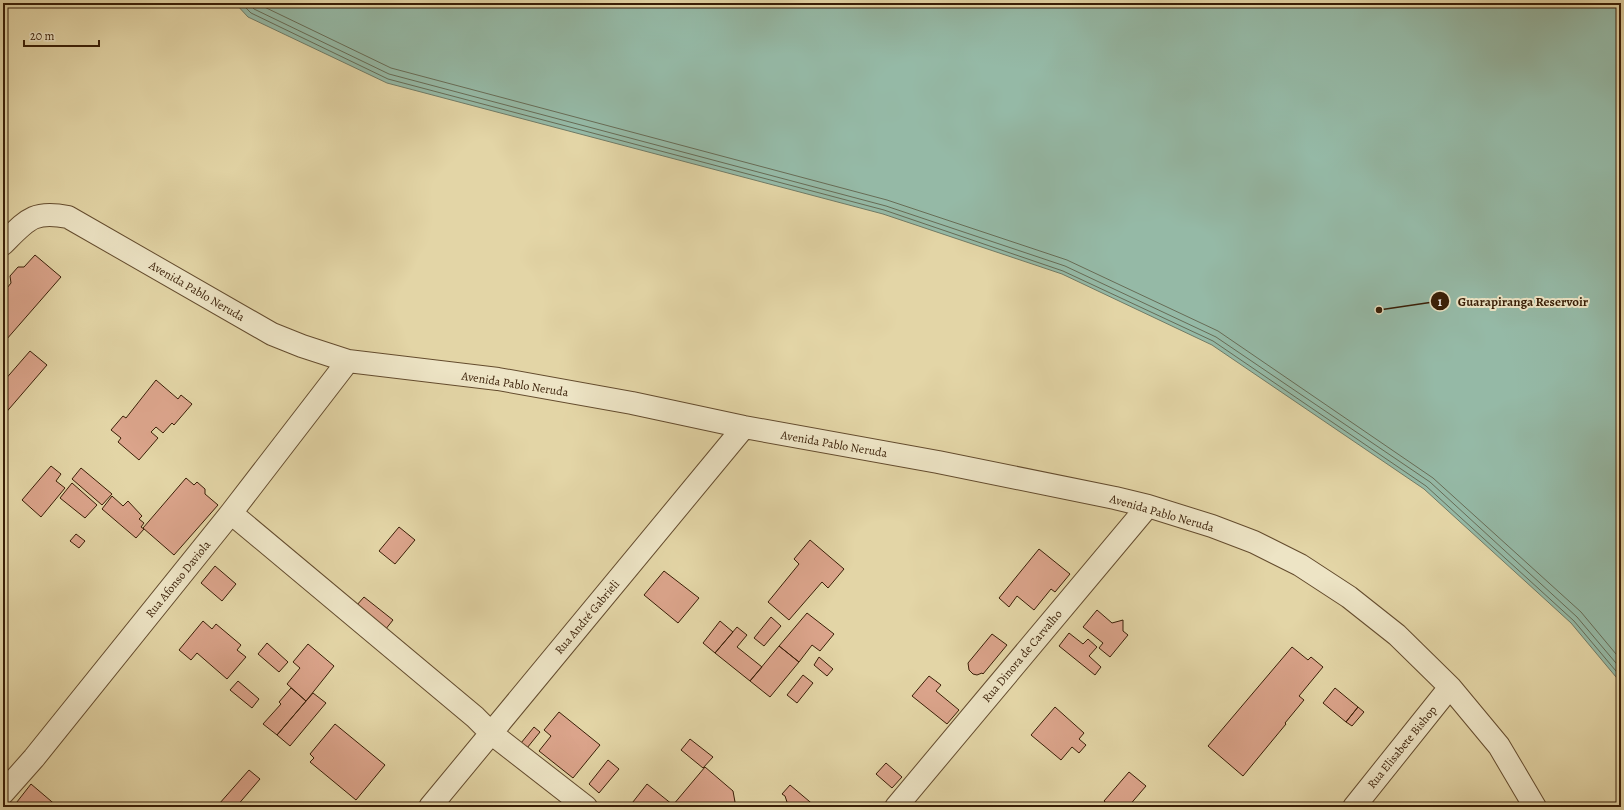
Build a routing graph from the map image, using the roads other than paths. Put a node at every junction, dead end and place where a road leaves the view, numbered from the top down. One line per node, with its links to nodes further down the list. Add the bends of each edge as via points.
1 (3, 244): 2 (street, Avenida Pablo Neruda, via 22,225 38,215 68,217 272,334)
2 (348, 361): 3 (street, Avenida Pablo Neruda, via 498,379 632,403); 5 (street, Rua Afonso Daviola)
3 (744, 427): 4 (street, Avenida Pablo Neruda, via 938,462); 7 (street, Rua André Gabrieli)
4 (1148, 506): 6 (street, Avenida Pablo Neruda, via 1254,542 1300,565 1350,597 1397,635); 11 (street, Rua Dinora de Carvalho)
5 (231, 513): 7 (street); 8 (street, Rua Afonso Daviola)
6 (1450, 687): 12 (street, Rua Elisabete Bishop); 13 (street, Avenida Pablo Neruda, via 1499,746)
7 (491, 733): 9 (street, Rua André Gabrieli); 10 (street)
8 (3, 793)
9 (430, 807)
10 (586, 807)
11 (896, 807)
12 (1354, 807)
13 (1535, 807)

